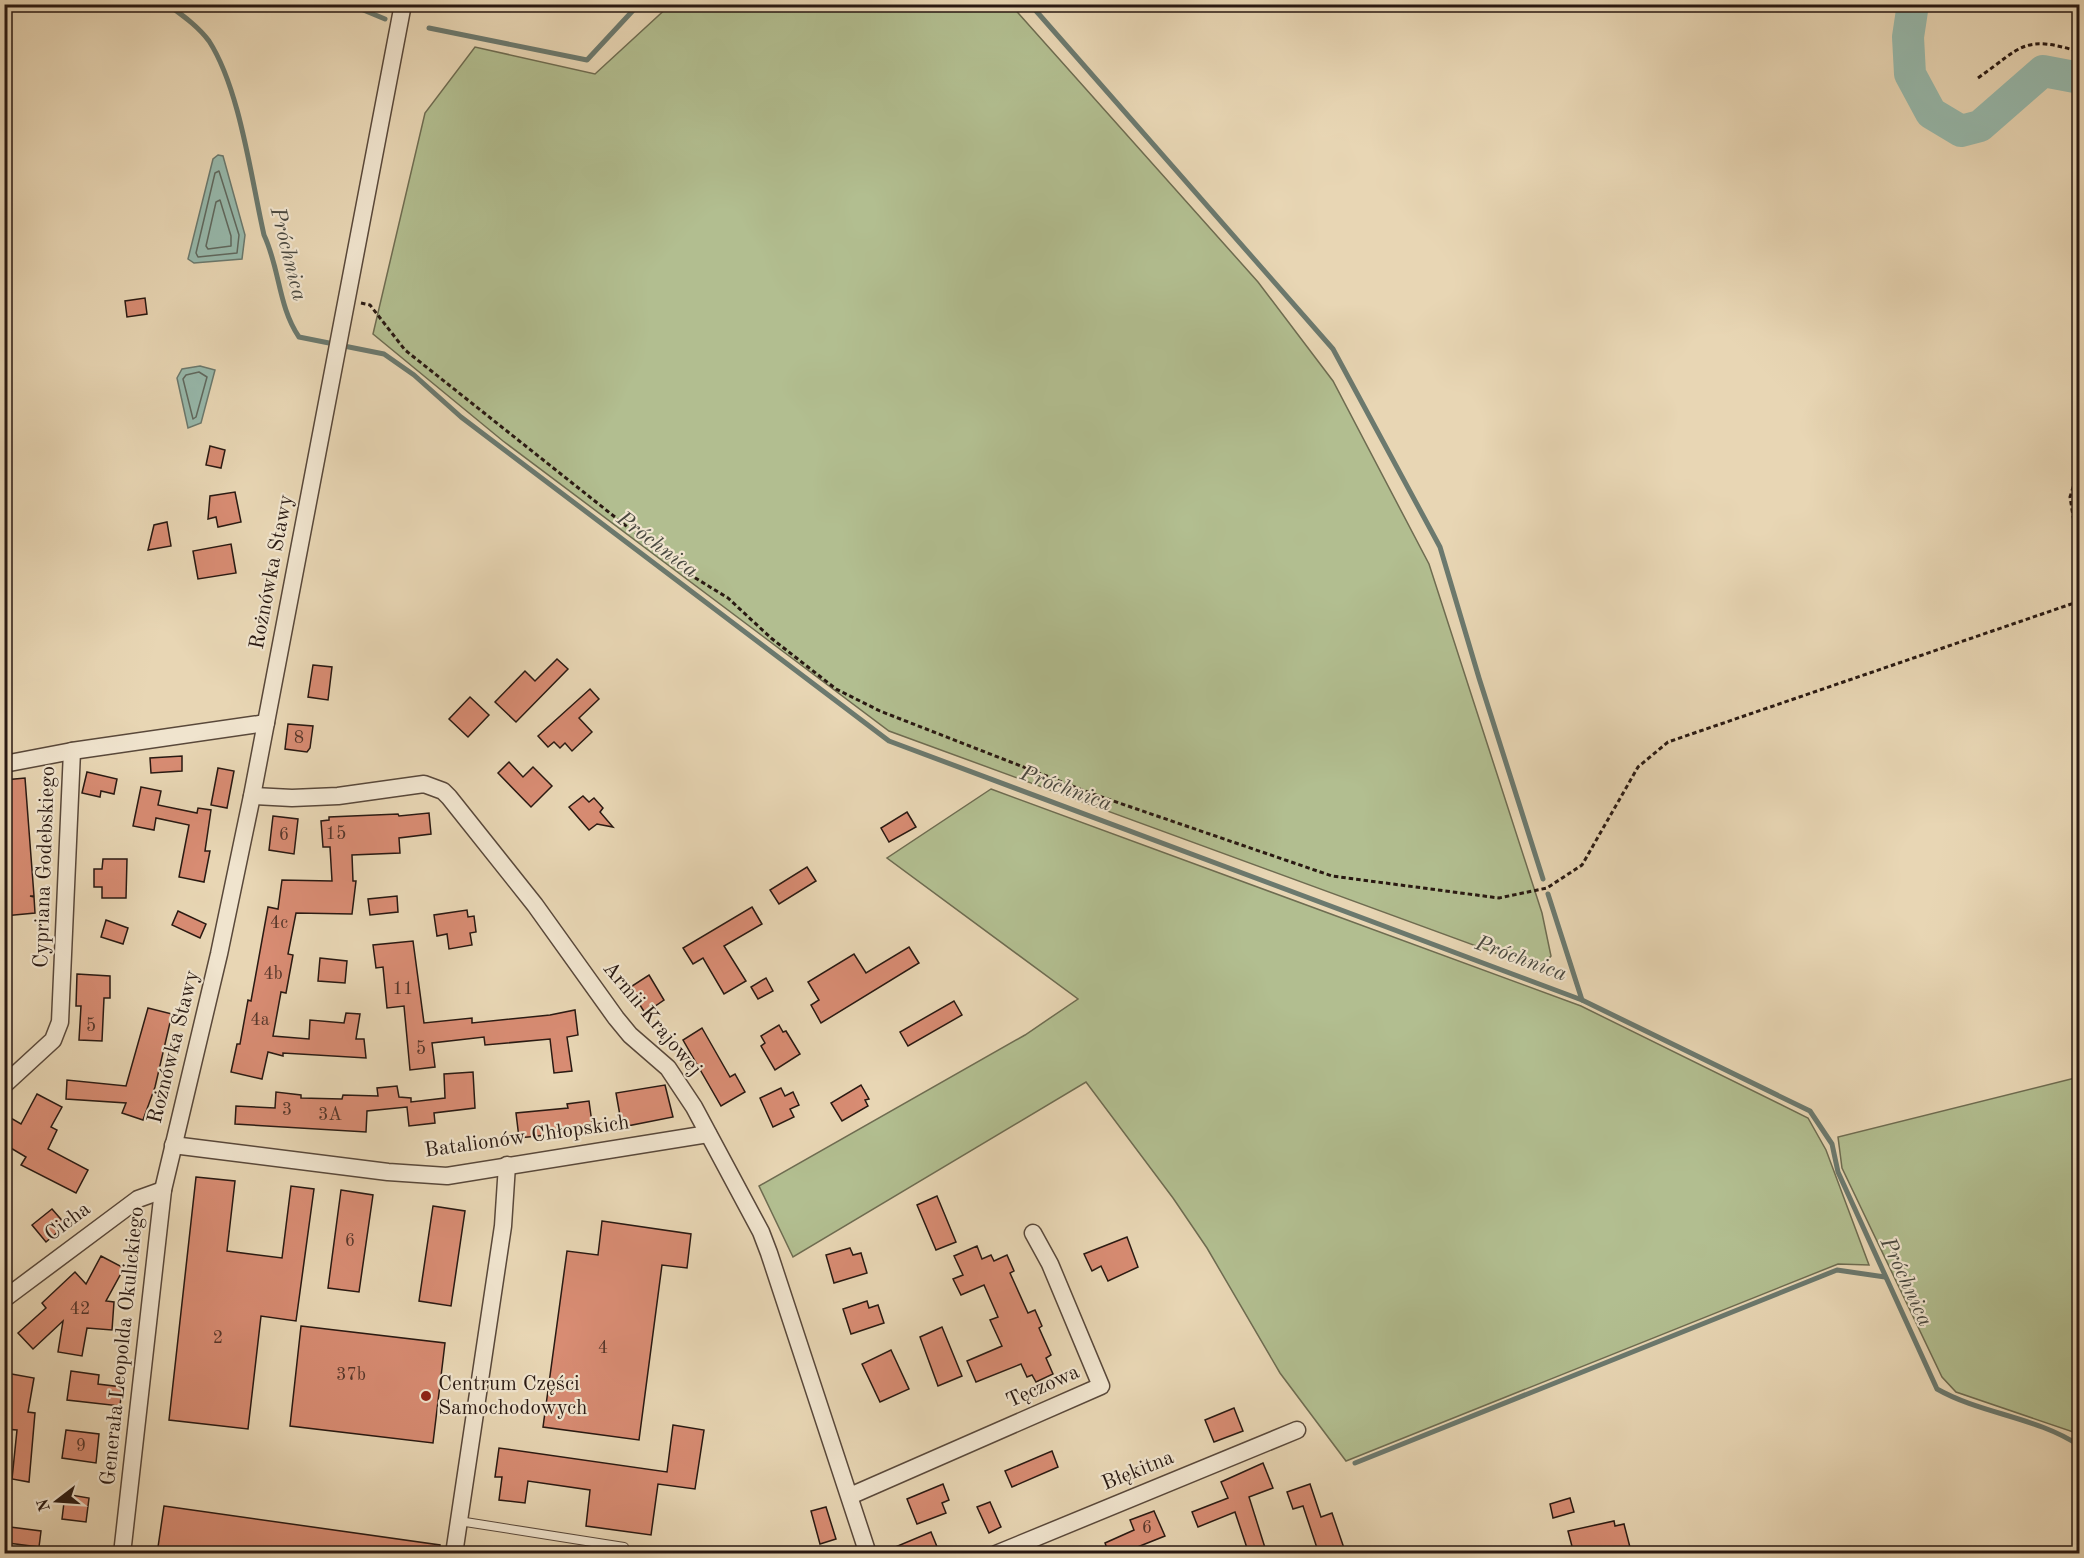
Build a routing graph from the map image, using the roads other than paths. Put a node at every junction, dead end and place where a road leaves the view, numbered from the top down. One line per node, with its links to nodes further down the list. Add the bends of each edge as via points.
1 (403, 4): 2 (street, Rożnówka Stawy)
2 (266, 723): 3 (street, Cypriana Godebskiego); 5 (street, Rożnówka Stawy)
3 (72, 751): 4 (street); 6 (street, Cypriana Godebskiego, via 60,1022 53,1040)
4 (4, 764)
5 (252, 796): 7 (street, Armii Krajowej, via 338,796 424,784 443,791 536,905 616,1018 668,1068); 8 (street, Rożnówka Stawy)
6 (4, 1085)
7 (708, 1134): 9 (street, Batalionów Chłopskich); 14 (street, Armii Krajowej, via 765,1243)
8 (173, 1145): 9 (street, Batalionów Chłopskich, via 419,1175 447,1176); 10 (street, Generała Leopolda Okulickiego)
9 (507, 1165): 15 (street, via 502,1226)
10 (163, 1190): 12 (street, Cicha, via 138,1199); 17 (street, Generała Leopolda Okulickiego)
11 (1033, 1233): 14 (street, Tęczowa, via 1101,1386)
12 (4, 1299)
13 (1298, 1430): 20 (street, Błękitna)
14 (850, 1496): 19 (street, Armii Krajowej)
15 (459, 1521): 16 (lane); 18 (street)
16 (624, 1547)
17 (122, 1554)
18 (454, 1554)
19 (867, 1554)
20 (996, 1554)

